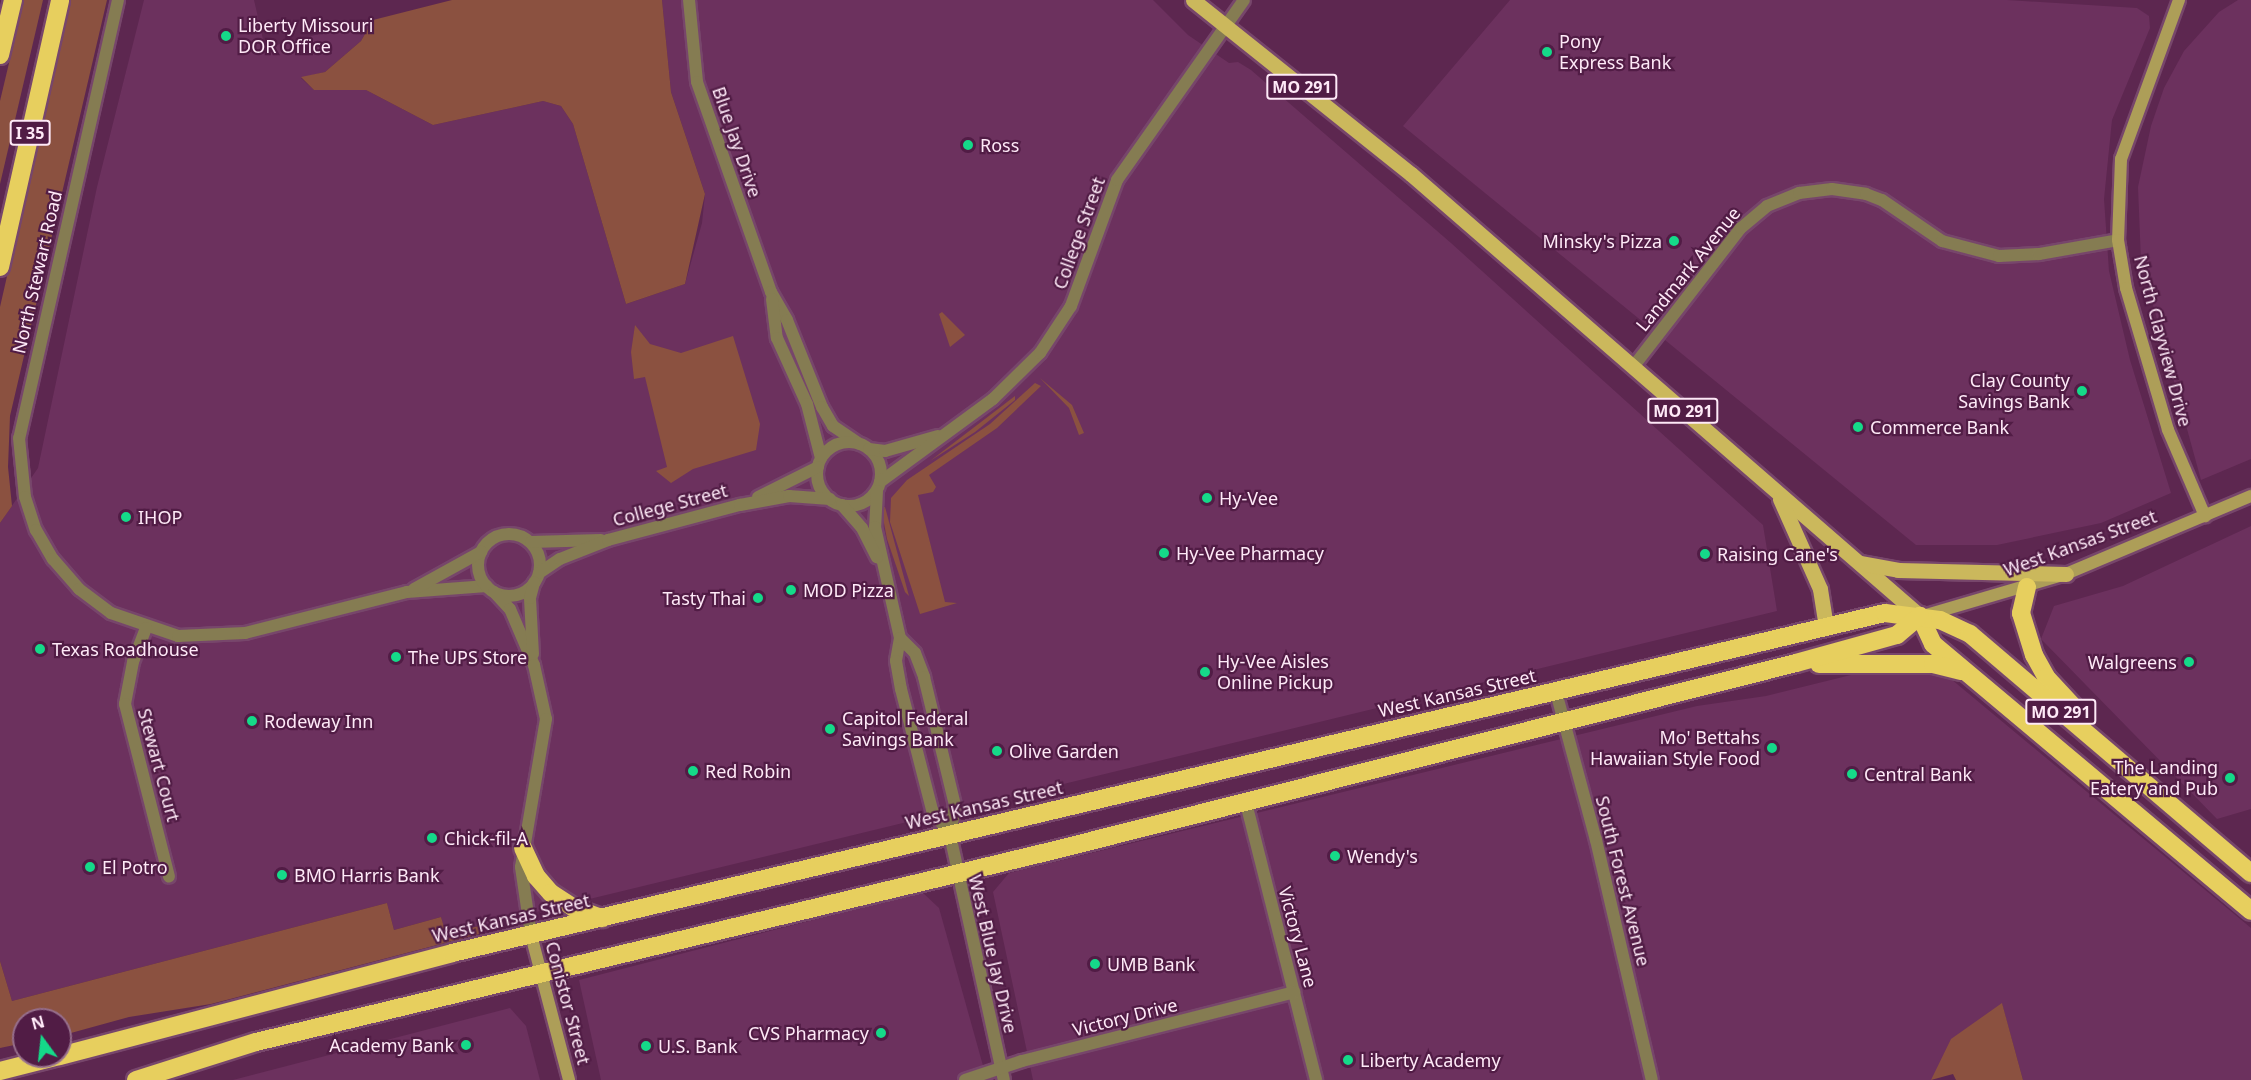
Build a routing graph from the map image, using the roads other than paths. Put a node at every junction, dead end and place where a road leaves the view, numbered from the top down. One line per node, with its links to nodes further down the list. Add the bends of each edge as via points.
1 (13, 0): 9 (highway)
2 (60, 0): 11 (highway, I 35)
3 (118, 0): 36 (street, North Stewart Road, via 19,438 25,496 36,530 53,559 79,589 111,613)
4 (689, 0): 12 (street, Blue Jay Drive, via 697,82)
5 (1193, 0): 8 (main road, MO 291)
6 (1244, 0): 8 (street, College Street)
7 (2179, 0): 10 (street, North Clayview Drive, via 2121,159)
8 (1227, 26): 13 (main road, MO 291, via 1411,174); 14 (street, College Street, via 1117,180 1071,306 1040,352 993,399)
9 (0, 55)
10 (2118, 240): 13 (street, Landmark Avenue, via 2038,254 1999,256 1942,241 1882,200 1866,194 1832,189 1799,193 1767,206 1741,228); 23 (street, North Clayview Drive, via 2126,288 2168,430)
11 (0, 267)
12 (771, 292): 15 (street, Blue Jay Drive, via 833,426); 16 (street, Blue Jay Drive, via 777,338 807,404)
13 (1634, 367): 18 (main road, MO 291)
14 (945, 434): 15 (street, College Street, via 885,451); 17 (street, College Street)
15 (865, 446): 16 (street, via 838,444); 17 (street, via 880,464)
16 (820, 463): 20 (street, via 819,485); 21 (street, College Street)
17 (878, 486): 22 (street, via 862,503); 28 (street, via 875,527)
18 (1777, 493): 27 (main road, MO 291); 35 (main road, via 1820,589)
19 (2251, 496): 23 (street, West Kansas Street)
20 (830, 499): 21 (street, College Street, via 789,496); 22 (street)
21 (740, 504): 24 (street, College Street)
22 (842, 505): 28 (street, via 862,528)
23 (2205, 516): 29 (street, West Kansas Street)
24 (608, 540): 25 (street, College Street); 30 (street, College Street, via 560,559)
25 (531, 542): 26 (street, via 511,534 501,535); 30 (street, via 539,556)
26 (481, 552): 32 (street, via 479,570); 33 (street, North Stewart Road)
27 (1857, 562): 29 (main road, via 1898,570); 34 (main road, MO 291)
28 (883, 569): 37 (street)
29 (2066, 574): 31 (street, West Kansas Street)
30 (536, 578): 32 (street, via 520,594); 39 (street, via 530,598)
31 (2027, 587): 34 (street, West Kansas Street); 43 (highway, via 2020,613 2034,655)
32 (491, 589): 33 (street, North Stewart Road); 39 (street, via 510,609)
33 (407, 592): 36 (street, North Stewart Road, via 245,633 178,636)
34 (1920, 616): 35 (highway, West Kansas Street, via 1885,613); 38 (highway, West Kansas Street, via 1896,635); 40 (highway, MO 291, via 1933,644); 43 (highway, MO 291, via 1950,623 1970,634)
35 (1826, 626): 41 (highway, West Kansas Street)
36 (146, 628): 49 (street, Stewart Court, via 131,670 125,704)
37 (900, 638): 45 (street, via 896,661 901,689 932,810); 45 (street, via 915,653 924,677 955,805)
38 (1796, 663): 40 (highway, via 1933,664); 42 (highway, West Kansas Street)
39 (534, 665): 46 (street, via 546,719)
40 (1969, 675): 50 (highway, MO 291)
41 (1556, 692): 42 (street, South Forest Avenue); 45 (highway, West Kansas Street)
42 (1564, 722): 44 (highway, West Kansas Street); 61 (street, South Forest Avenue)
43 (2103, 747): 48 (highway, MO 291)
44 (1246, 803): 47 (highway, West Kansas Street); 54 (street, Victory Lane)
45 (950, 835): 47 (street, West Blue Jay Drive); 51 (highway, West Kansas Street)
46 (523, 848): 51 (highway, via 536,876 551,893 574,908); 52 (street, via 522,886)
47 (956, 871): 53 (highway, West Kansas Street); 56 (street, West Blue Jay Drive)
48 (2251, 873)
49 (169, 876)
50 (2251, 911)
51 (603, 918): 52 (highway, West Kansas Street)
52 (531, 935): 53 (street, Conistor Street); 55 (highway, West Kansas Street)
53 (542, 971): 57 (highway, West Kansas Street, via 256,1042); 58 (street, Conistor Street)
54 (1294, 992): 56 (street, Victory Drive); 60 (street, Victory Lane)
55 (72, 1053)
56 (1003, 1075): 59 (street, Victory Drive)
57 (136, 1080)
58 (569, 1080)
59 (965, 1080)
60 (1316, 1080)
61 (1652, 1080)

